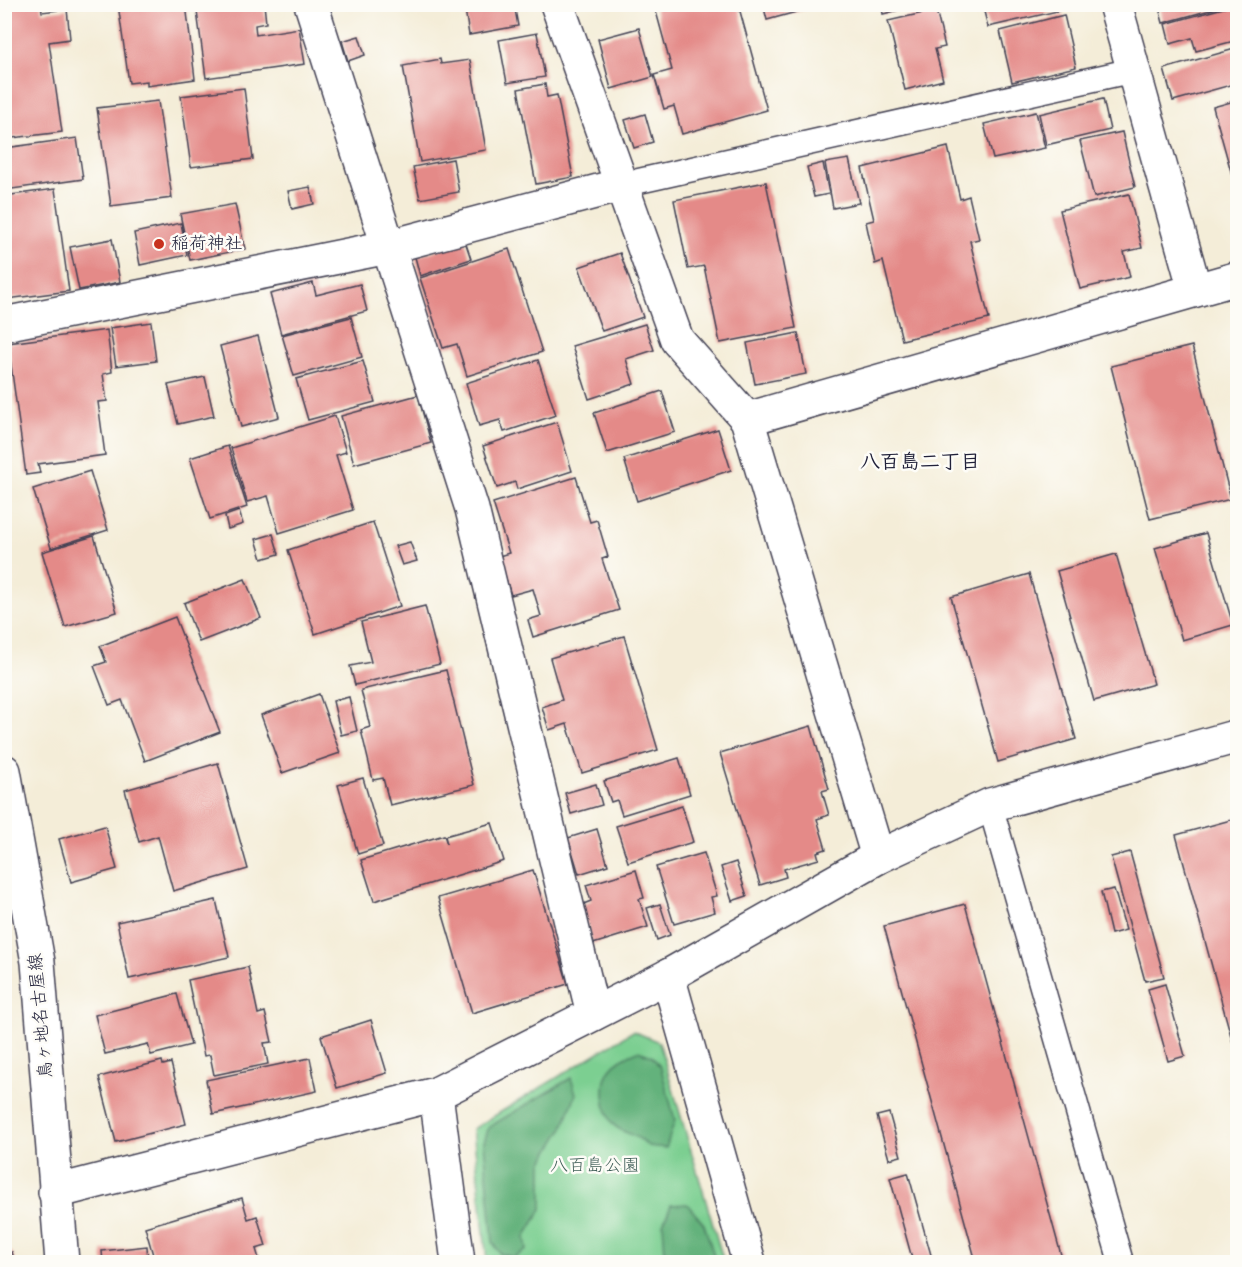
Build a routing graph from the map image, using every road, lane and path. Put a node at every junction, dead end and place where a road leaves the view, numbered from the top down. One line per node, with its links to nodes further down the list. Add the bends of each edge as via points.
1 (310, 4): 6 (street)
2 (557, 4): 5 (street)
3 (1115, 4): 4 (street)
4 (1134, 70): 5 (lane); 8 (street)
5 (621, 185): 6 (street); 10 (street, via 677,340)
6 (388, 247): 9 (street); 16 (street, via 472,509)
7 (1238, 278): 8 (street)
8 (1195, 290): 10 (street)
9 (4, 324)
10 (747, 419): 14 (street)
11 (1238, 736): 13 (street)
12 (4, 771): 18 (street, 鳥ヶ地名古屋線, via 38,962)
13 (990, 805): 14 (street); 22 (lane)
14 (878, 857): 15 (street)
15 (668, 976): 16 (street); 21 (street)
16 (593, 1014): 17 (street)
17 (436, 1094): 18 (street); 20 (street)
18 (55, 1192): 19 (street, 鳥ヶ地名古屋線)
19 (62, 1263)
20 (458, 1263)
21 (749, 1263)
22 (1121, 1263)

